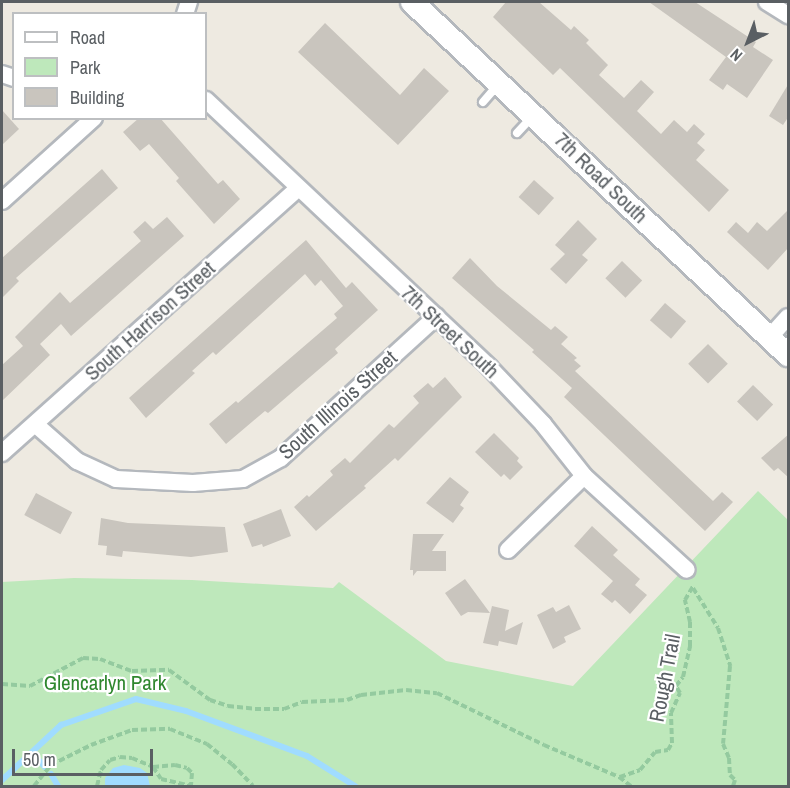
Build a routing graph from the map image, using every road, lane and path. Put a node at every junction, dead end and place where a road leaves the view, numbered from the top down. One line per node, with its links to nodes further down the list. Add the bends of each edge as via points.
1 (412, 2): 4 (street, 7th Road South)
2 (767, 2): 3 (street)
3 (789, 15)
4 (500, 82): 6 (lane); 7 (street, 7th Road South)
5 (207, 101): 10 (street, 7th Street South)
6 (483, 102)
7 (534, 115): 9 (lane); 14 (street, 7th Road South)
8 (87, 120): 11 (street)
9 (517, 133)
10 (297, 189): 12 (street, 7th Street South); 16 (street, South Harrison Street)
11 (2, 201)
12 (435, 317): 16 (street, South Illinois Street, via 281,458 243,479 193,483 116,479 77,461); 18 (street, 7th Street South, via 543,424)
13 (789, 317): 14 (street)
14 (769, 338): 15 (street, 7th Road South)
15 (789, 356)
16 (35, 424): 17 (street, South Harrison Street)
17 (2, 453)
18 (584, 476): 19 (street); 20 (street, 7th Street South)
19 (508, 550)
20 (691, 574): 21 (path, Rough Trail)
21 (693, 587): 22 (path); 25 (path, Rough Trail, via 685,600 690,646 683,676 676,686 681,693 671,713 672,743 668,750 655,752 640,770); 31 (path, via 718,628 730,666 723,744 730,775 735,780)
22 (685, 588)
23 (2, 684): 25 (path, via 30,686 83,658 100,659 132,671 169,670 210,700 255,709 284,710 302,702 347,700 406,690 436,693)
24 (153, 767): 27 (path, via 132,758 110,760 100,770); 28 (path, via 161,779); 28 (path, via 187,768 192,773)
25 (620, 777): 30 (path)
26 (34, 786): 29 (path, via 51,765 91,745 132,730 170,729 207,744)
27 (97, 786)
28 (190, 786)
29 (253, 786)
30 (631, 786)
31 (733, 786)

